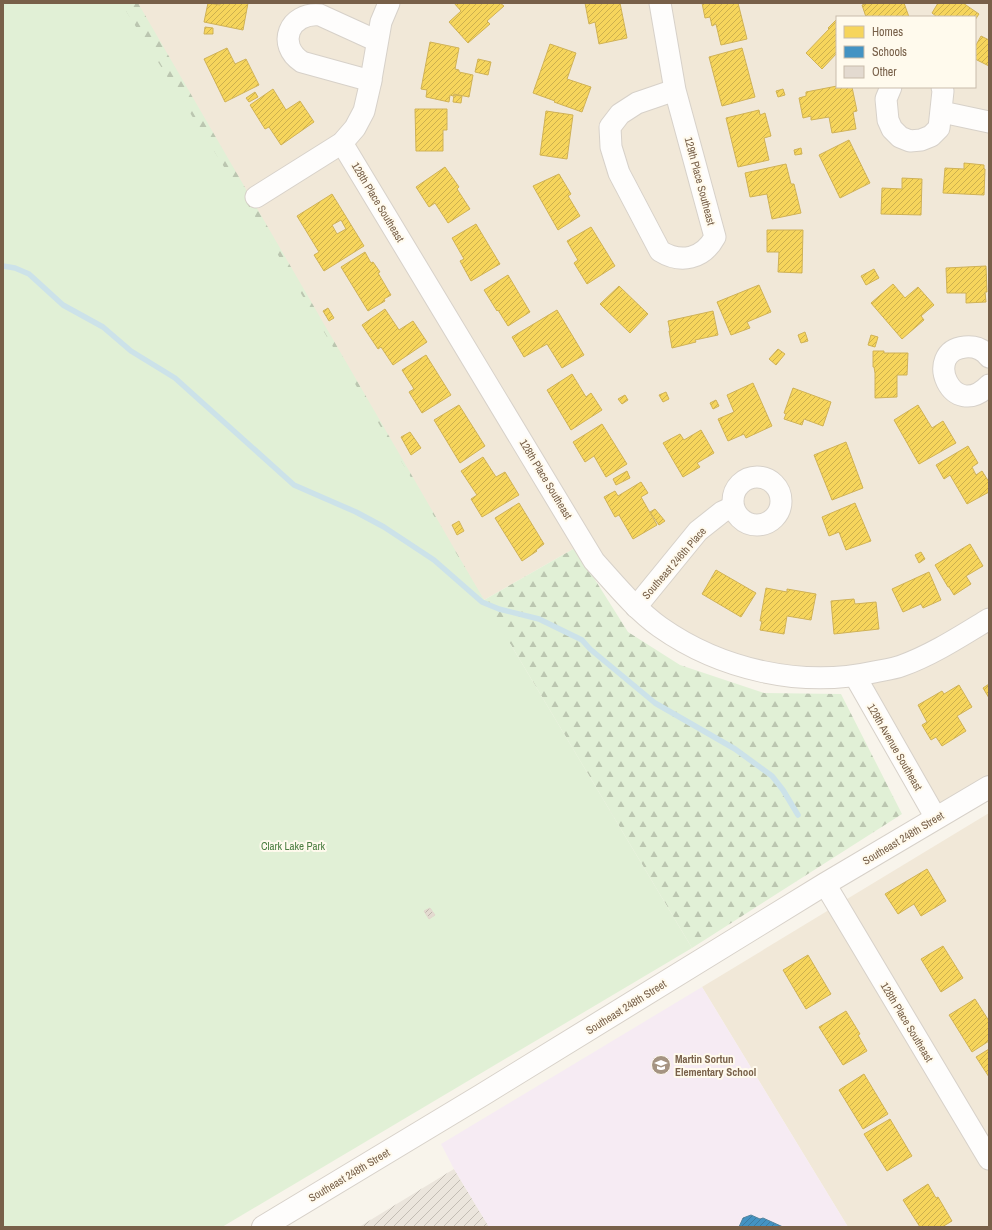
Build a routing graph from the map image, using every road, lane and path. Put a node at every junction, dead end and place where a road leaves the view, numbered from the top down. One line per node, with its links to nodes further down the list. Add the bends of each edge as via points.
1 (389, 3): 3 (street)
2 (660, 3): 7 (street, 129th Place Southeast)
3 (377, 41): 4 (street); 4 (street, via 320,15 312,14 297,20 289,34 290,51 295,58)
4 (371, 81): 10 (street, via 364,111 355,128)
5 (891, 88): 8 (street, via 886,99 888,120 900,137 910,141 931,136 939,128)
6 (942, 88): 8 (street)
7 (675, 90): 7 (street, 129th Place Southeast, via 637,103 620,114 610,127 611,147 619,173 660,250 667,255 687,258 705,251 715,237)
8 (942, 112): 9 (street)
9 (989, 122)
10 (342, 143): 11 (street); 15 (street, 128th Place Southeast, via 594,560)
11 (256, 197)
12 (989, 357): 13 (street, via 979,348 962,347 954,351 944,364 945,379 954,392 969,396 984,391)
13 (989, 385)
14 (734, 507): 15 (street, Southeast 246th Place, via 722,512 698,531)
15 (636, 607): 17 (street, 128th Place Southeast, via 660,627 701,652 753,670 804,677)
16 (989, 619): 17 (street, 128th Place Southeast, via 942,648 900,667)
17 (855, 676): 19 (street, 129th Avenue Southeast)
18 (989, 787): 19 (street, Southeast 248th Street)
19 (936, 818): 20 (street, Southeast 248th Street)
20 (825, 884): 21 (street, 128th Place Southeast); 22 (street, Southeast 248th Street)
21 (989, 1159)
22 (263, 1227)

